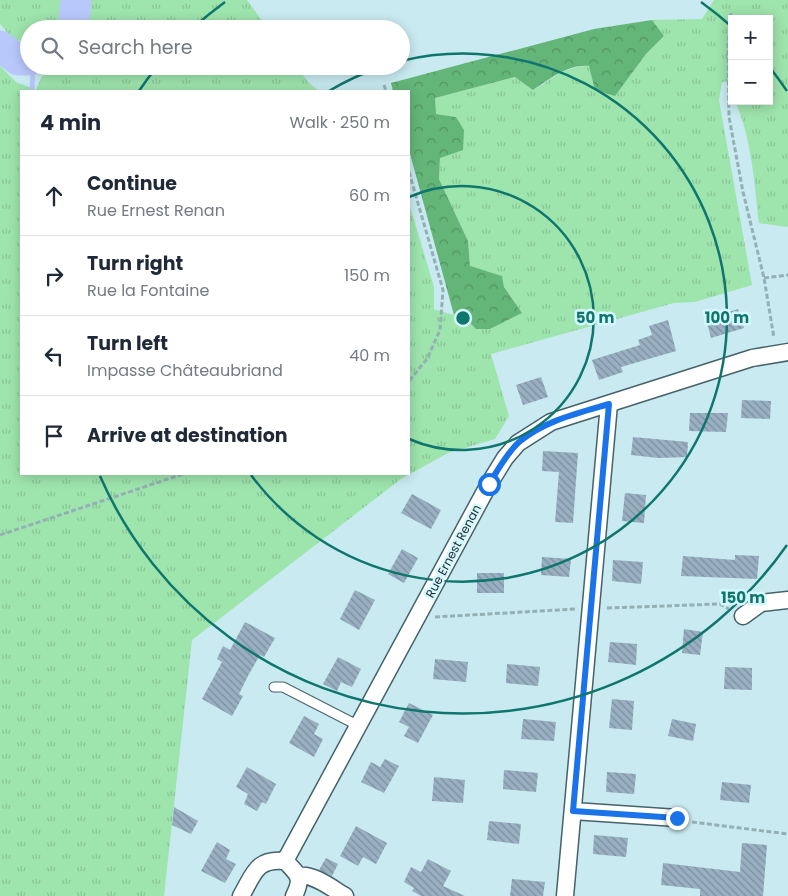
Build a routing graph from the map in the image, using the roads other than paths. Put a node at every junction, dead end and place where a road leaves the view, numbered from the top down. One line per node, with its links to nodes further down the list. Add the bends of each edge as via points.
1 (783, 352): 2 (street, Rue Ernest Renan, via 752,358)
2 (609, 404): 6 (street, Rue Ernest Renan, via 545,426 518,443 505,458); 7 (street)
3 (788, 600): 4 (street, via 761,603)
4 (743, 616)
5 (274, 688): 6 (lane, via 283,687)
6 (359, 726): 9 (street, Rue Ernest Renan)
7 (573, 811): 8 (street); 14 (street)
8 (677, 818)
9 (285, 861): 10 (street); 11 (street, via 272,860 257,868)
10 (299, 876): 12 (street); 13 (street, via 309,877)
11 (241, 896)
12 (294, 896)
13 (345, 896)
14 (565, 896)

